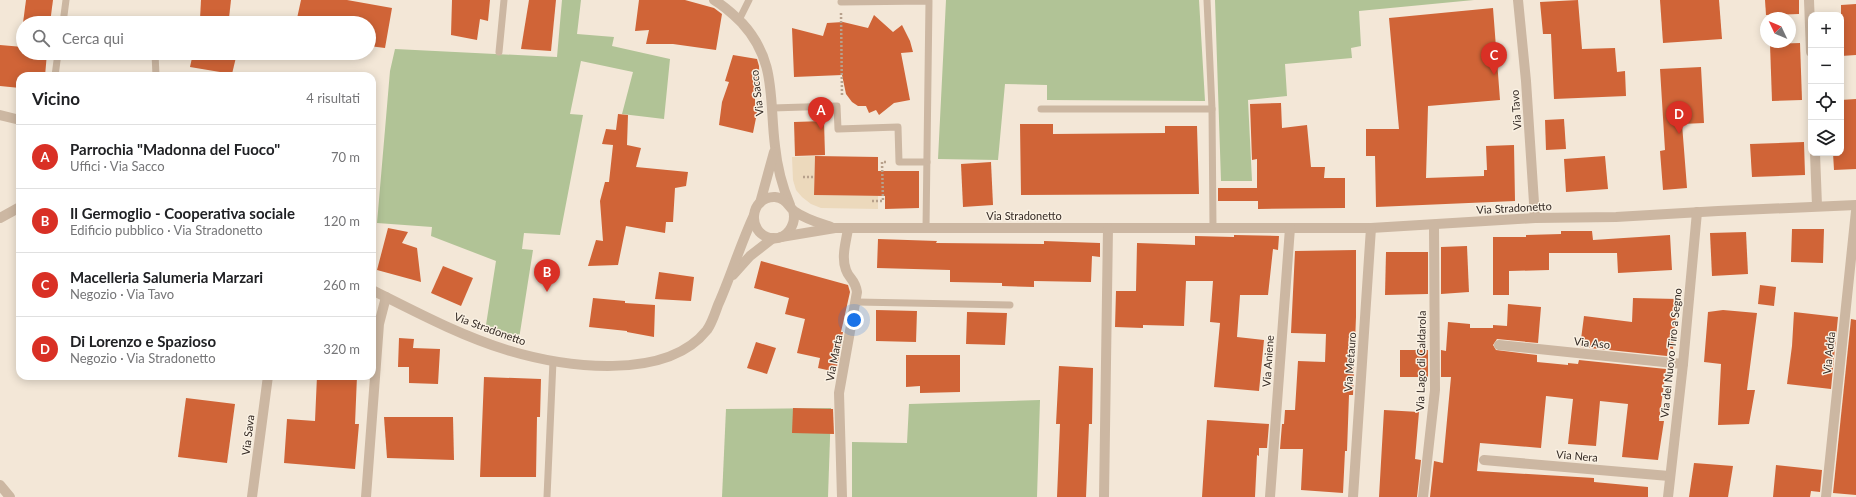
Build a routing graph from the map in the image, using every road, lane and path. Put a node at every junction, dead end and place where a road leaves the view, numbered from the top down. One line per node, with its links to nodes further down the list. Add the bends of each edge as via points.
1 (66, 0): 10 (lane)
2 (504, 0): 13 (lane)
3 (714, 0): 11 (street, Via Sacco)
4 (749, 0): 11 (lane)
5 (1207, 0): 21 (lane)
6 (1518, 0): 40 (street, Via Tavo)
7 (1809, 0): 12 (street)
8 (929, 1): 9 (lane); 27 (lane)
9 (841, 2): 18 (path, via 842,101)
10 (64, 16)
11 (739, 20): 19 (street, Via Sacco, via 753,36 764,57)
12 (1811, 48)
13 (499, 52)
14 (57, 60): 16 (lane)
15 (155, 60): 17 (lane)
16 (56, 72)
17 (156, 72)
18 (838, 106): 19 (lane); 26 (lane, via 838,129 898,127)
19 (772, 108): 24 (street, Via Sacco)
20 (1041, 108): 21 (lane)
21 (1212, 109): 46 (lane)
22 (0, 115): 23 (street)
23 (16, 119)
24 (775, 148): 31 (street, Via Sacco); 34 (street, Via Sacco, via 780,176)
25 (1815, 156): 33 (street)
26 (899, 162): 27 (lane); 30 (path, via 882,162 882,201)
27 (927, 162): 44 (lane)
28 (803, 177): 29 (path)
29 (814, 177)
30 (872, 201)
31 (760, 203): 34 (street, via 775,197 786,201); 38 (street)
32 (1856, 205): 33 (street, Via Stradonetto)
33 (1817, 206): 37 (street, Via Stradonetto)
34 (791, 207): 42 (street, Via Stradonetto, via 813,221); 49 (street, via 794,221 790,231)
35 (16, 210): 39 (street)
36 (1856, 211): 74 (street, Via Adda)
37 (1697, 212): 40 (street, Via Stradonetto); 58 (street, Via del Nuovo Tiro a Segno)
38 (754, 216): 49 (street, via 754,224 758,231 765,236); 50 (street, Via Stradonetto, via 744,235)
39 (0, 218)
40 (1535, 218): 41 (street, Via Stradonetto)
41 (1434, 225): 48 (street, Via Stradonetto); 72 (street, Via Lago di Caldarola, via 1435,390)
42 (835, 228): 43 (street, Via Stradonetto); 49 (street, Via Stradonetto)
43 (848, 228): 44 (street, Via Stradonetto); 53 (street, Via Marta, via 844,256 846,271 855,283)
44 (926, 228): 45 (street, Via Stradonetto)
45 (1108, 228): 46 (street, Via Stradonetto); 69 (street)
46 (1213, 228): 47 (street, Via Stradonetto)
47 (1290, 228): 48 (street, Via Stradonetto); 70 (street, Via Aniene)
48 (1371, 228): 71 (street, Via Metauro)
49 (777, 238): 50 (street, Via Stradonetto, via 750,256)
50 (730, 278): 56 (street, Via Stradonetto, via 708,329 684,351 668,359 650,364 603,366)
51 (376, 292): 52 (street, Via Stradonetto)
52 (386, 297): 56 (street, Via Stradonetto, via 466,335 508,350); 57 (street, via 379,324)
53 (857, 302): 54 (lane); 68 (street, Via Marta, via 839,393)
54 (1010, 305)
55 (1499, 345): 58 (street, Via Aso)
56 (553, 361): 67 (lane)
57 (376, 364)
58 (1683, 364): 62 (street, Via del Nuovo Tiro a Segno)
59 (267, 380): 65 (street, Via Sava)
60 (375, 380): 66 (street)
61 (1484, 460): 62 (street, Via Nera)
62 (1669, 476): 73 (street, Via del Nuovo Tiro a Segno)
63 (0, 485): 64 (street)
64 (10, 497)
65 (252, 497)
66 (366, 497)
67 (547, 497)
68 (842, 497)
69 (1104, 497)
70 (1270, 497)
71 (1353, 497)
72 (1423, 497)
73 (1668, 497)
74 (1826, 497)

